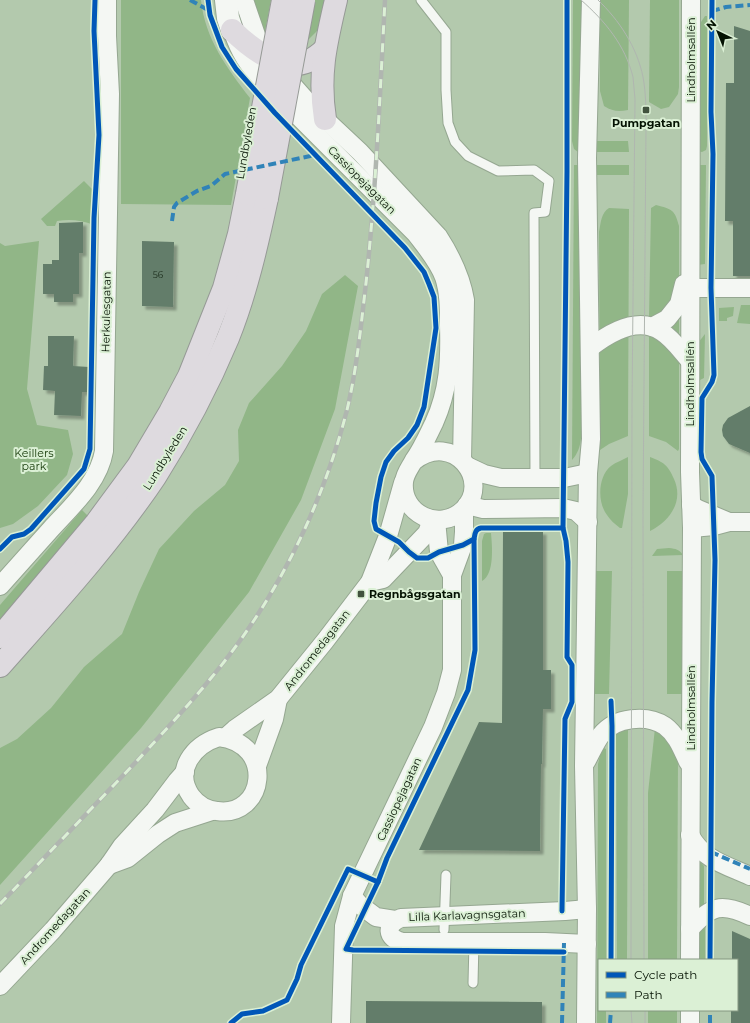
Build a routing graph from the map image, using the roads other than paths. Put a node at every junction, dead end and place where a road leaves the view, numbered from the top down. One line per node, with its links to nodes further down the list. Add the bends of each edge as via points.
1 (107, 0): 36 (street, Herkulesgatan, via 110,94 104,451 98,471 90,484)
2 (226, 0): 10 (street, Cassiopejagatan)
3 (244, 0): 12 (street, Cassiopejagatan, via 257,38)
4 (283, 0): 14 (highway, Lundbyleden, bridge)
5 (304, 0): 14 (highway, Lundbyleden, bridge)
6 (336, 0): 11 (highway)
7 (421, 0): 25 (lane, via 446,32 448,123 455,142 468,156 498,171 534,170 549,181 545,212 534,213)
8 (591, 0): 19 (street, via 587,158)
9 (691, 0): 15 (street, Lindholmsallén)
10 (232, 30): 12 (highway, via 253,49); 21 (street, Cassiopejagatan, via 238,47 262,80 416,234 436,263 448,293 450,359)
11 (324, 50): 12 (highway, via 309,61 298,64); 13 (highway, via 322,86)
12 (269, 58): 13 (street, Cassiopejagatan)
13 (325, 119): 21 (street, Cassiopejagatan, via 360,152 438,236 448,252 462,285 465,300)
14 (257, 196): 37 (highway, Lundbyleden, via 239,234 224,288 189,376 170,412 138,466 96,523); 38 (highway, Lundbyleden, via 257,247 228,337 189,419 155,477 114,532)
15 (690, 258): 16 (street, Lindholmsallén); 18 (street, via 680,304 668,319)
16 (690, 288): 17 (street); 20 (street, Lindholmsallén)
17 (750, 288)
18 (652, 327): 19 (street, via 633,326 618,329); 20 (street, via 668,336)
19 (590, 348): 24 (street, via 591,439)
20 (690, 361): 27 (street, Lindholmsallén)
21 (458, 385): 22 (street, via 443,397 434,422); 23 (street, Cassiopejagatan)
22 (414, 461): 23 (street, via 420,456 437,451 454,455); 26 (street)
23 (464, 463): 25 (street, via 484,474 501,478); 28 (street, Cassiopejagatan, via 473,483 472,495)
24 (588, 473): 25 (street, via 564,478); 30 (street)
25 (535, 478)
26 (404, 481): 29 (street, via 405,496 409,505 419,514); 35 (street, Andromedagatan, via 388,536)
27 (691, 505): 31 (street); 33 (street, Lindholmsallén)
28 (465, 507): 29 (street, via 454,517); 30 (street, via 563,508 576,511); 34 (street, Cassiopejagatan, via 463,545)
29 (434, 520): 34 (street, Cassiopejagatan, via 440,552); 35 (street, Andromedagatan, via 427,533 383,579)
30 (588, 522): 42 (street)
31 (729, 522): 32 (street); 33 (street)
32 (750, 522)
33 (692, 528): 43 (street, Lindholmsallén)
34 (452, 575): 50 (street, Cassiopejagatan, via 452,670 446,693 433,727)
35 (370, 582): 39 (street, Andromedagatan)
36 (0, 586)
37 (0, 637)
38 (0, 666)
39 (278, 699): 40 (street, Andromedagatan); 41 (street, Andromedagatan, via 274,719)
40 (225, 738): 41 (street, via 245,747); 44 (street, Andromedagatan, via 218,737 196,750 190,757)
41 (257, 766): 45 (street, Andromedagatan, via 257,785 247,801 231,811)
42 (584, 766): 43 (street, Lindholmsallén, via 602,734 626,719 638,719 653,720 666,727 678,740); 51 (street)
43 (691, 768): 46 (street, Lindholmsallén)
44 (185, 772): 45 (street, via 190,794 195,801); 47 (street, Andromedagatan, via 122,846)
45 (212, 811): 47 (street, Andromedagatan, via 175,824 128,858)
46 (690, 835): 49 (street, via 695,845 711,859); 55 (street, Lindholmsallén)
47 (110, 865): 60 (street, Andromedagatan)
48 (446, 876): 54 (lane)
49 (750, 876)
50 (352, 896): 53 (street, via 376,917); 62 (street, Cassiopejagatan, via 344,926)
51 (587, 909): 54 (street, Lilla Karlavagnsgatan); 57 (street)
52 (750, 916): 55 (street, via 723,907 711,911)
53 (395, 920): 54 (street, Lilla Karlavagnsgatan, via 401,918); 54 (street, Lilla Karlavagnsgatan, via 389,930 396,941)
54 (442, 924): 56 (street, via 446,936)
55 (690, 929): 58 (street, Lindholmsallén)
56 (466, 942): 57 (street); 59 (lane)
57 (587, 944): 63 (street)
58 (690, 959)
59 (473, 982)
60 (0, 986)
61 (690, 1011): 64 (street)
62 (341, 1023)
63 (586, 1023)
64 (690, 1023)

